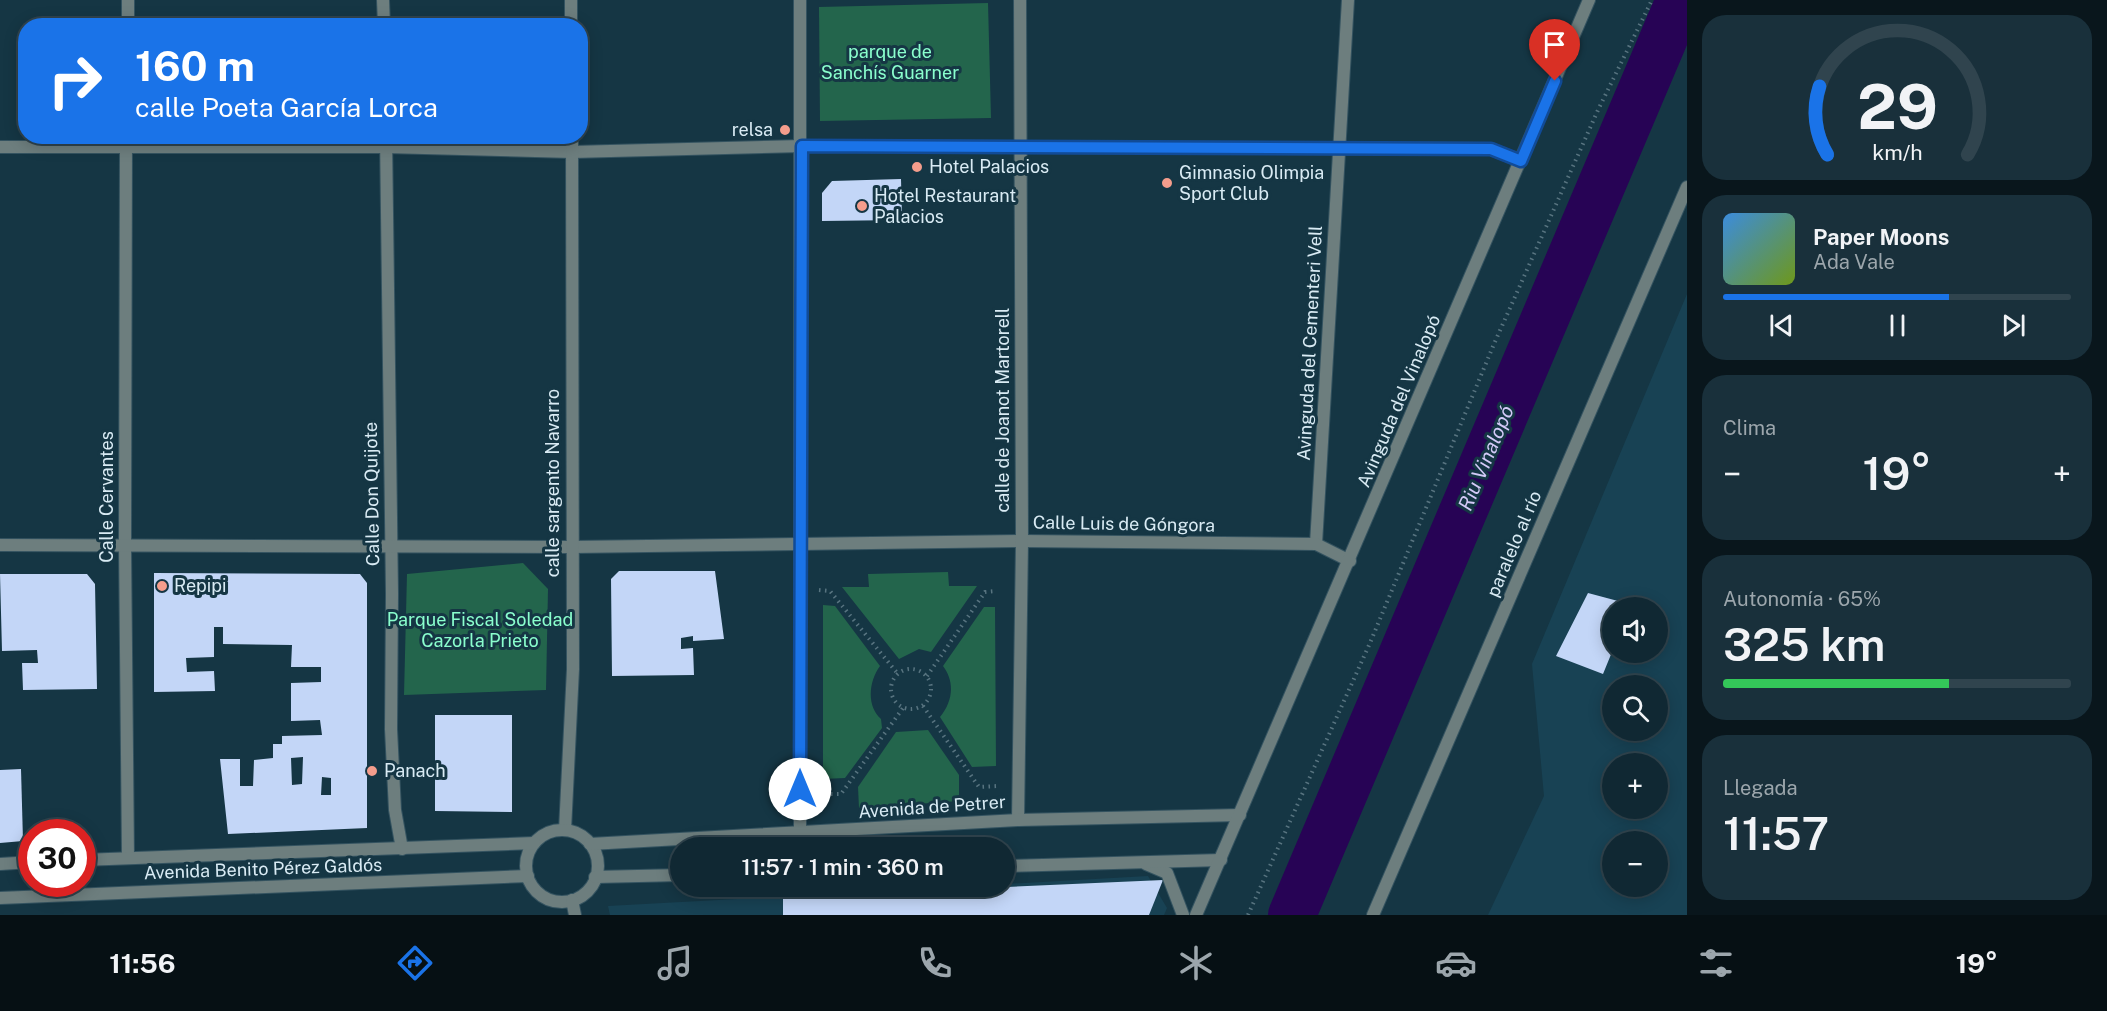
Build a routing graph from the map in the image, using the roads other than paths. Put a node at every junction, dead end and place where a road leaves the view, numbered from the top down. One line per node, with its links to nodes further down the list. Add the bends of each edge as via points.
1 (128, 0): 8 (street)
2 (383, 0): 9 (street)
3 (571, 0): 10 (street)
4 (801, 0): 16 (street)
5 (1020, 0): 18 (street, calle de Joanot Martorell)
6 (1348, 0): 19 (street, Avinguda del Cementeri Vell)
7 (1589, 0): 21 (street, Avinguda del Vinalopó)
8 (128, 18)
9 (384, 18)
10 (571, 18)
11 (75, 144): 17 (street)
12 (125, 144): 27 (street, Calle Cervantes)
13 (386, 144): 28 (street, Calle Don Quijote)
14 (423, 144): 20 (street)
15 (572, 144): 20 (street, calle sargento Navarro)
16 (802, 146): 18 (street); 20 (street); 24 (street)
17 (0, 147)
18 (1020, 147): 19 (street); 23 (street, calle de Joanot Martorell)
19 (1340, 148): 21 (street, via 1491,149); 25 (street, Avinguda del Cementeri Vell)
20 (572, 152): 29 (street, calle sargento Navarro)
21 (1521, 161): 30 (street, Avinguda del Vinalopó)
22 (1687, 187): 53 (street, paralelo al río)
23 (1022, 541): 24 (street, Calle Luis de Góngora); 25 (street, Calle Luis de Góngora); 32 (street, calle de Joanot Martorell)
24 (801, 542): 29 (street, Calle Luis de Góngora); 34 (street)
25 (1316, 544): 30 (street)
26 (0, 545): 27 (street, Calle Luis de Góngora)
27 (125, 545): 28 (street, Calle Luis de Góngora); 38 (street, Calle Cervantes)
28 (390, 546): 29 (street, Calle Luis de Góngora); 37 (street, Calle Don Quijote, via 391,729)
29 (571, 547): 33 (street, calle sargento Navarro, via 573,669)
30 (1350, 561): 31 (street, Avinguda del Vinalopó)
31 (1240, 815): 32 (street, Avenida de Petrer); 40 (street, Avinguda del Vinalopó)
32 (1018, 820): 34 (street, Avenida de Petrer)
33 (565, 830): 35 (street, via 549,832); 36 (street, via 584,837)
34 (800, 834): 36 (street, Avenida de Petrer)
35 (534, 843): 37 (street, Avenida Benito Pérez Galdós); 46 (street, via 526,860)
36 (590, 844): 47 (street, via 597,858)
37 (402, 849): 38 (street, Avenida Benito Pérez Galdós)
38 (128, 858): 39 (street, Avenida Benito Pérez Galdós)
39 (96, 859)
40 (1221, 860): 41 (street); 52 (street, Avinguda del Vinalopó)
41 (1142, 862): 44 (street); 51 (street, via 1167,873)
42 (18, 863): 43 (street)
43 (0, 864)
44 (1015, 866)
45 (670, 875): 47 (street)
46 (528, 876): 48 (street, Avenida Benito Pérez Galdós); 49 (street, via 545,898 556,902)
47 (595, 877): 49 (street, via 588,891)
48 (0, 898)
49 (572, 900): 50 (street)
50 (575, 915)
51 (1183, 915)
52 (1196, 915)
53 (1373, 915)

